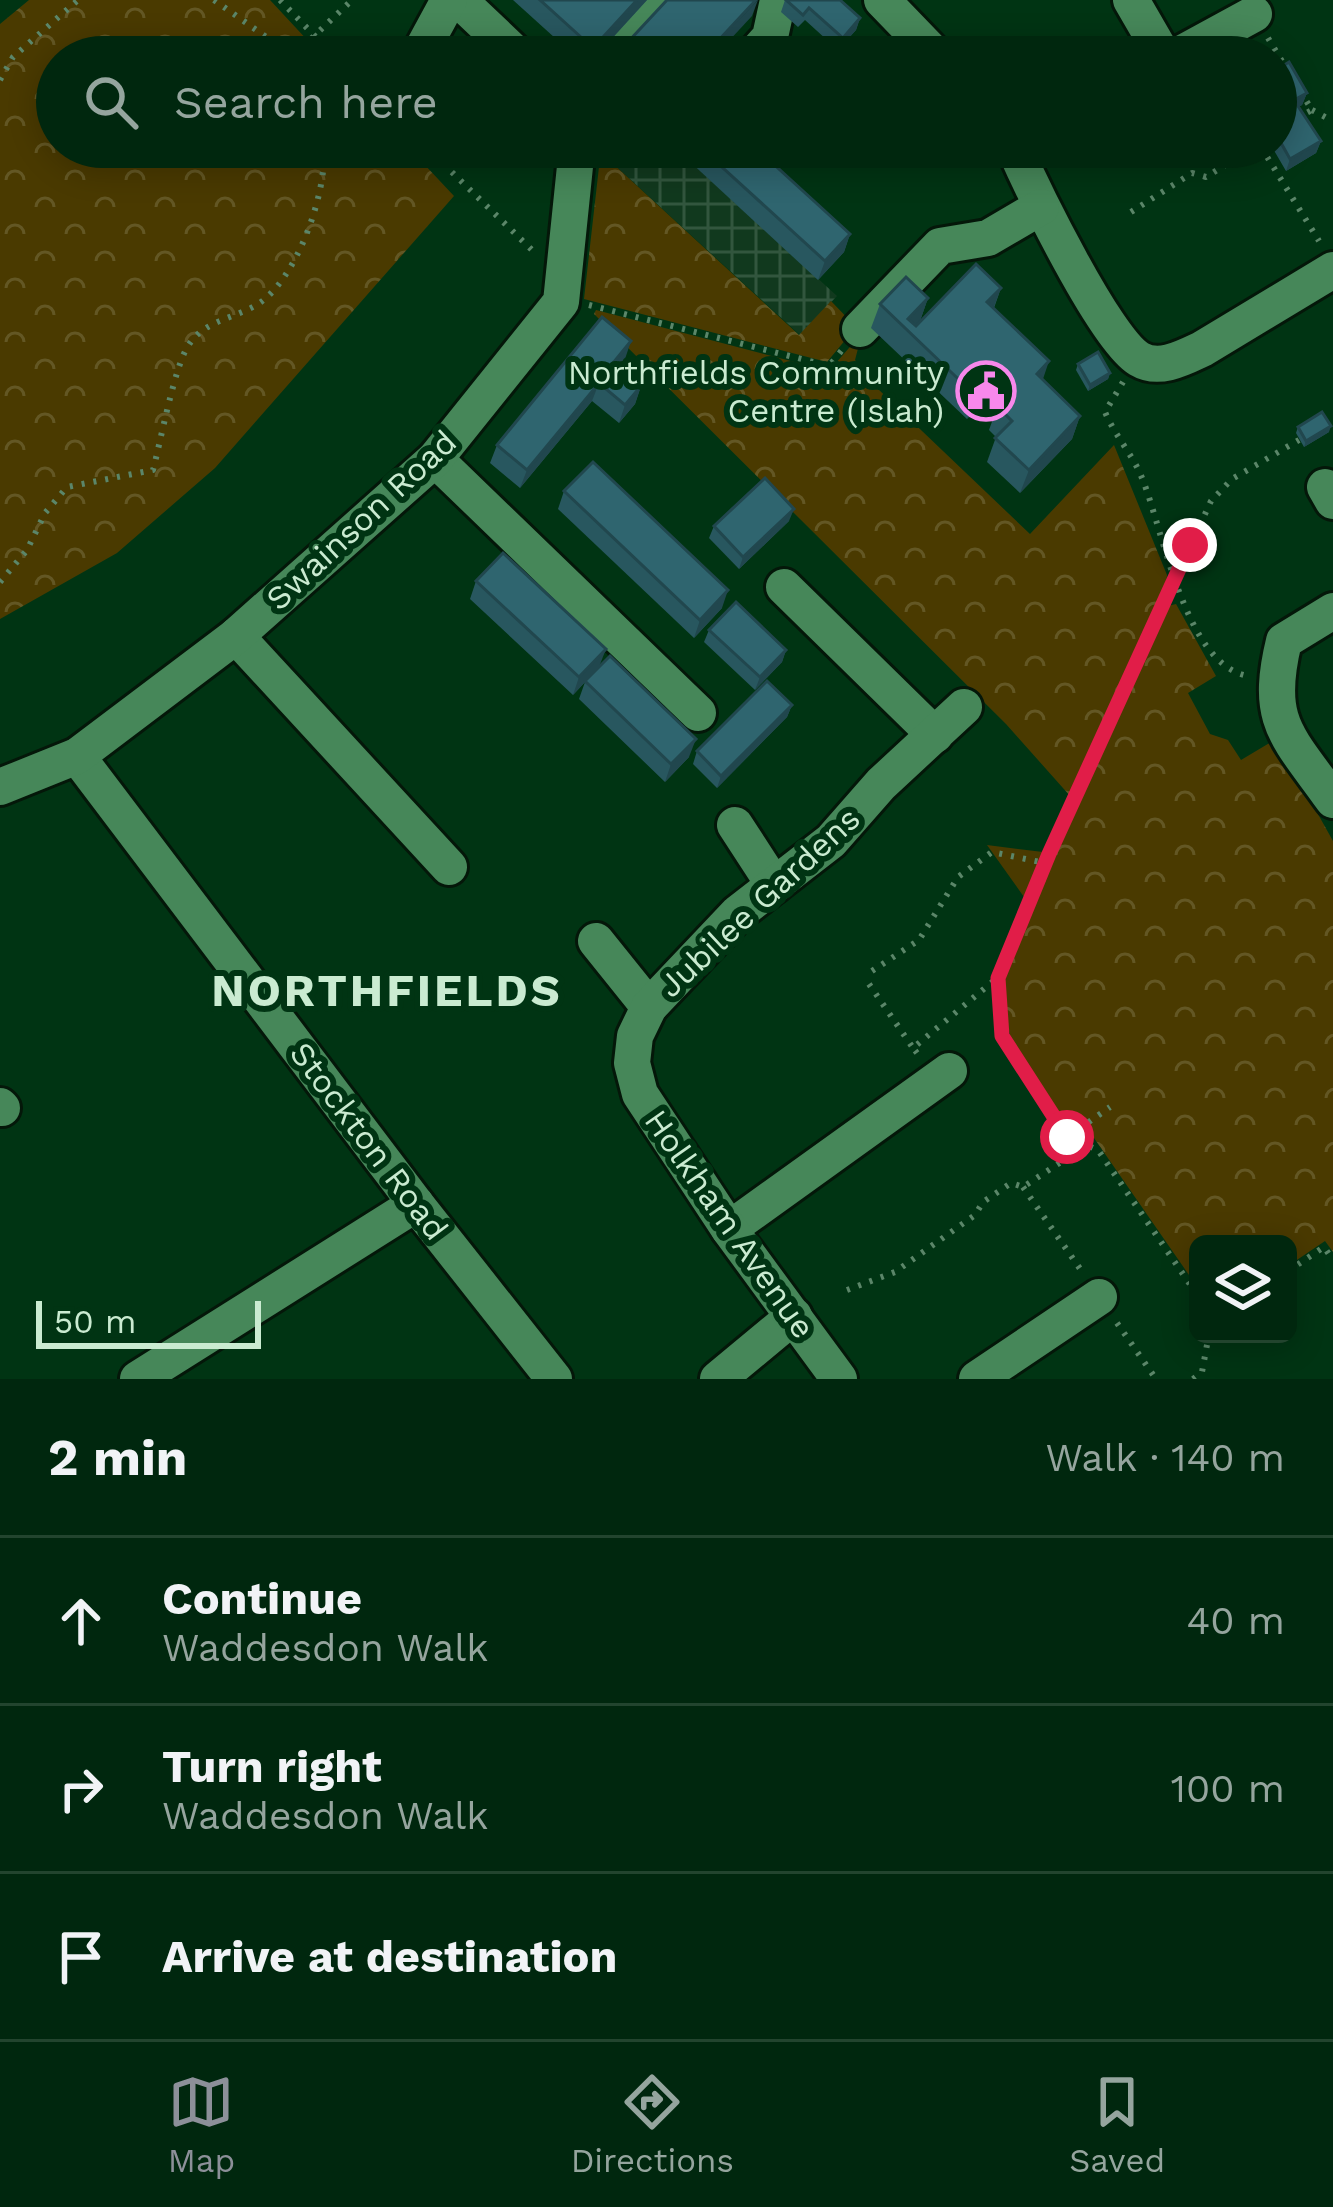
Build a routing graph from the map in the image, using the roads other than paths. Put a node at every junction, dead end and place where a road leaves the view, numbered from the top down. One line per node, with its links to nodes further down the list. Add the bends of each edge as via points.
1 (662, 0): 9 (street)
2 (778, 0): 10 (street)
3 (882, 0): 11 (street)
4 (1131, 0): 12 (street)
5 (461, 2): 7 (street); 8 (street)
6 (1254, 14): 13 (street)
7 (434, 36)
8 (497, 36)
9 (629, 36)
10 (770, 36)
11 (917, 36)
12 (1152, 36)
13 (1214, 36)
14 (575, 168): 19 (street, Swainson Road, via 563,292)
15 (1023, 168): 16 (street)
16 (1040, 207): 17 (street, via 1119,340 1137,358 1160,364 1181,359); 18 (street, via 988,238 940,245)
17 (1327, 257)
18 (860, 328)
19 (435, 459): 22 (street, Swainson Road); 24 (street)
20 (784, 586): 25 (street)
21 (1333, 611): 28 (street, via 1284,641 1275,679 1280,725)
22 (236, 636): 26 (street, Swainson Road); 30 (street)
23 (964, 707): 25 (street, Jubilee Gardens)
24 (698, 712)
25 (935, 735): 31 (street, Jubilee Gardens, via 831,841)
26 (77, 756): 27 (street, Swainson Road); 36 (street, Stockton Road)
27 (0, 787)
28 (1333, 800)
29 (735, 825): 31 (street)
30 (449, 867)
31 (774, 885): 33 (street, Jubilee Gardens)
32 (596, 941): 33 (street)
33 (649, 1007): 34 (street, Jubilee Gardens)
34 (632, 1064): 37 (street, Holkham Avenue, via 640,1094)
35 (943, 1076): 37 (street)
36 (416, 1204): 40 (street, Stockton Road); 41 (street)
37 (729, 1229): 39 (street, Holkham Avenue)
38 (1099, 1297): 44 (street)
39 (794, 1316): 42 (street); 43 (street, Holkham Avenue)
40 (542, 1366)
41 (138, 1379)
42 (718, 1379)
43 (839, 1379)
44 (976, 1379)

